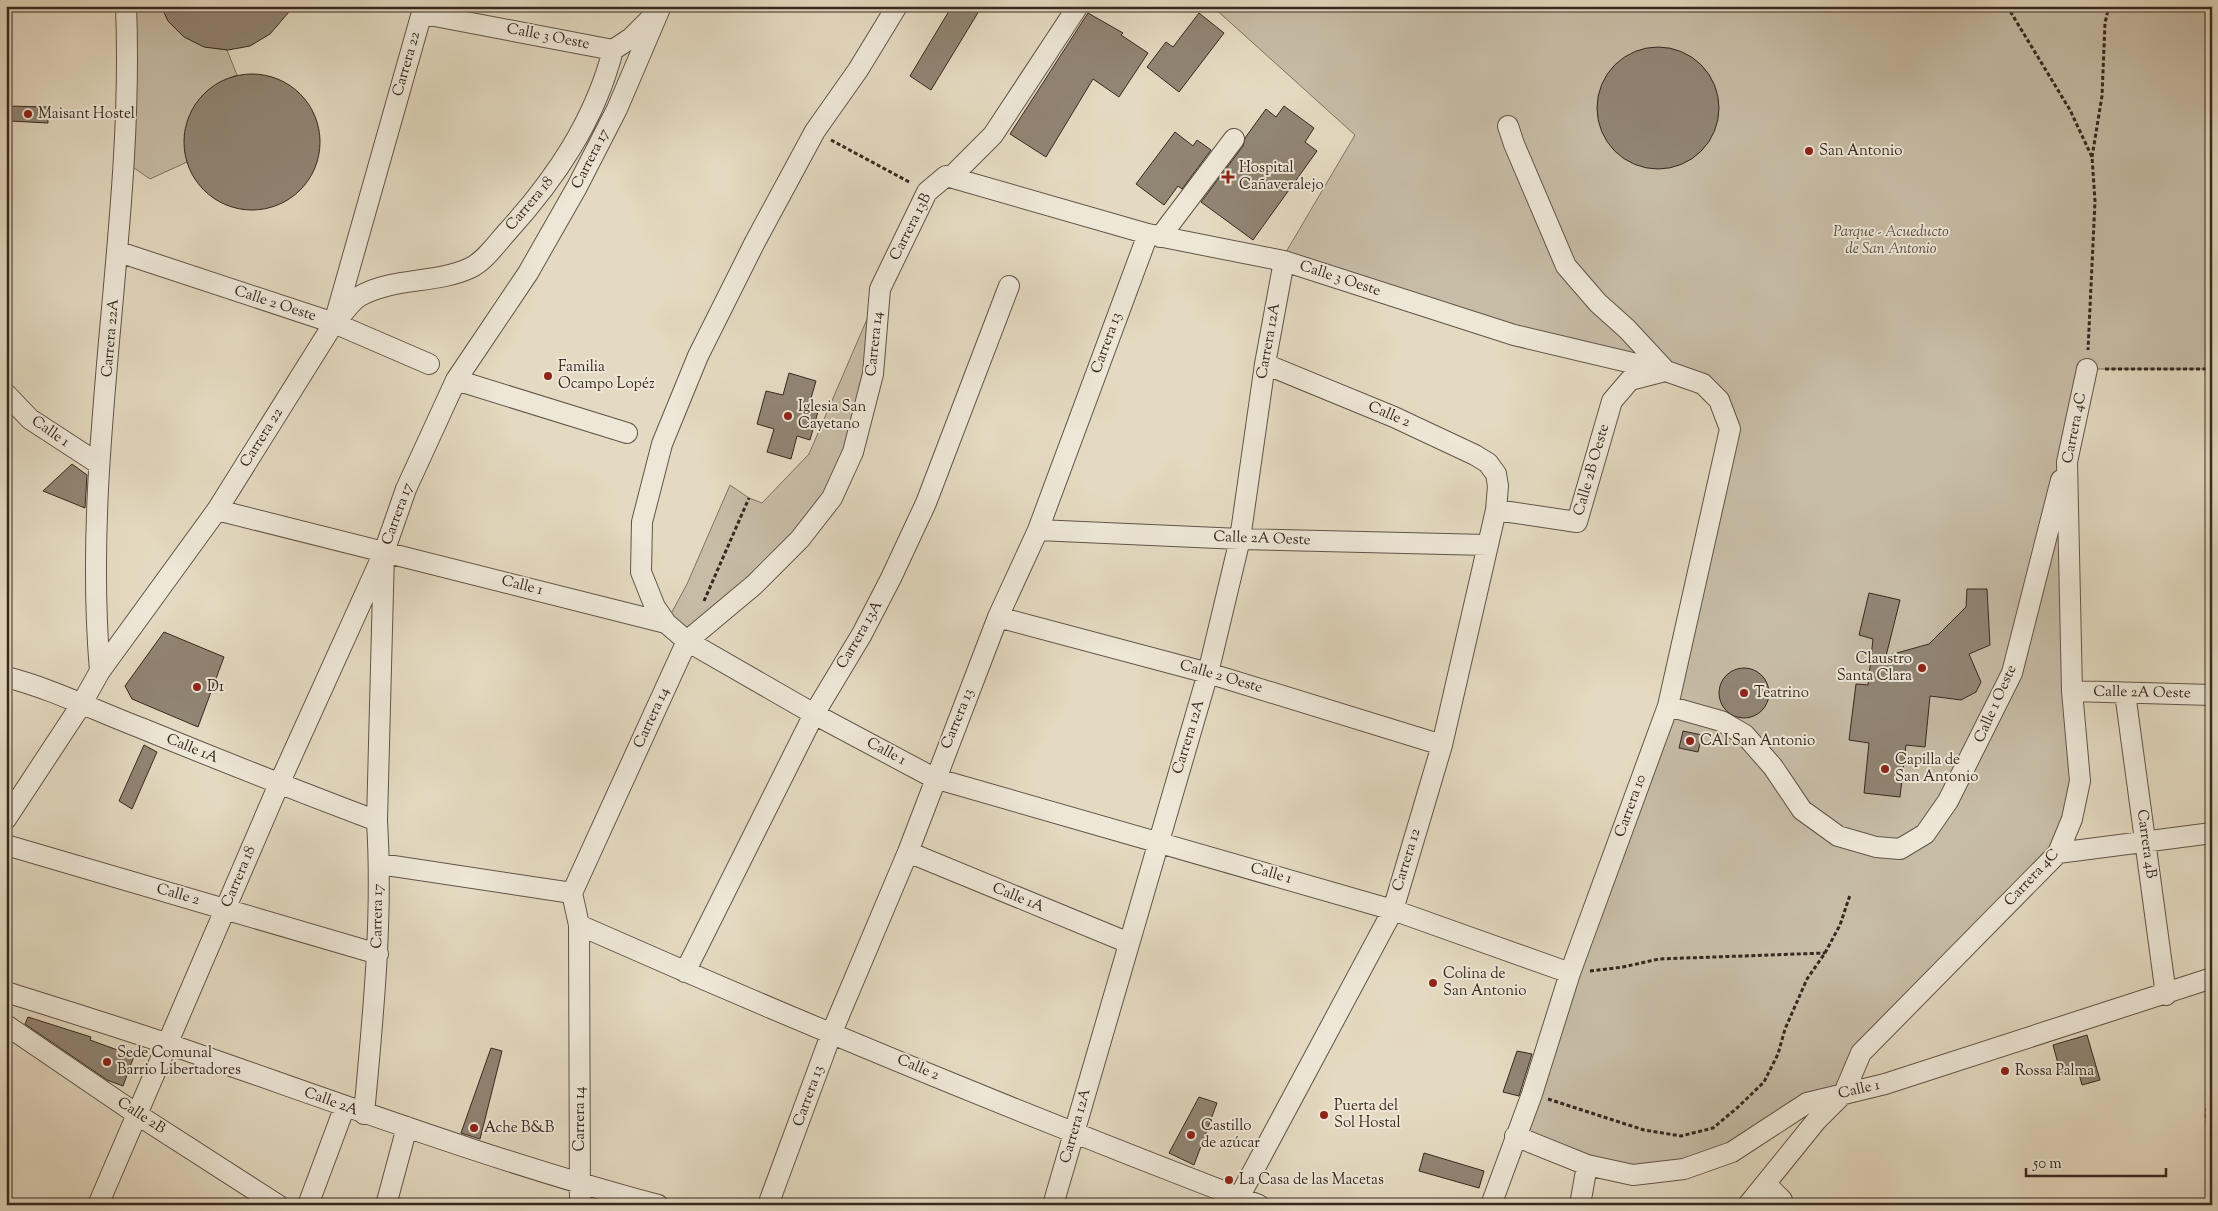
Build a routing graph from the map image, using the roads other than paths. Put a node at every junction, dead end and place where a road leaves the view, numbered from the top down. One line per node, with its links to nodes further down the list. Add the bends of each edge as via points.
1 (126, 6): 11 (street, Carrera 22A)
2 (897, 6): 34 (street, via 815,131 698,356 662,444 642,522 641,572 655,607)
3 (1078, 6): 9 (street, Carrera 13B, via 993,135)
4 (660, 8): 6 (street, via 632,38); 20 (street, Carrera 17, via 617,109 577,187 528,273)
5 (424, 14): 6 (street, Calle 3 Oeste); 15 (street, Carrera 22, via 415,34)
6 (612, 50): 15 (street, Carrera 18, via 604,82 584,128 556,174 490,252 471,268 388,286 359,296)
7 (1508, 126): 19 (street, via 1566,266)
8 (1234, 139): 10 (street, Carrera 13)
9 (952, 176): 10 (street, Calle 3 Oeste, via 1092,220); 14 (street, Carrera 13B, via 940,179 927,192)
10 (1154, 235): 12 (street, Calle 3 Oeste); 29 (street, Carrera 13)
11 (119, 252): 15 (street, Calle 2 Oeste); 25 (street, Carrera 22A)
12 (1284, 261): 17 (street, Carrera 12A); 19 (street, Calle 3 Oeste, via 1514,335)
13 (1009, 286): 44 (street, Carrera 13A, via 926,503 862,634)
14 (880, 289): 35 (street, Carrera 14, via 873,374 853,452 832,498 800,539 754,584)
15 (334, 323): 16 (street, Calle 2 Oeste); 27 (street, Carrera 22)
16 (429, 364)
17 (1265, 364): 26 (street, Calle 2, via 1450,442 1488,463 1496,474); 30 (street, Carrera 12A)
18 (2087, 368): 24 (street, Carrera 4C)
19 (1666, 371): 22 (street, Calle 3 Oeste, via 1703,384); 28 (street, Calle 2B Oeste, via 1630,380 1612,401 1577,522)
20 (456, 380): 23 (street); 32 (street, Carrera 17, via 406,489)
21 (6, 394): 25 (street, Calle 1, via 30,419)
22 (1719, 400): 43 (street, Carrera 10, via 1730,429)
23 (627, 433)
24 (2067, 462): 39 (street, Carrera 4C); 43 (street, Calle 1 Oeste, via 2012,672 1948,801 1925,834 1900,849 1876,847 1838,836 1802,810 1773,766 1744,735 1721,721)
25 (99, 464): 36 (street, Carrera 22A, via 95,612)
26 (1498, 486): 28 (street, Carrera 12)
27 (216, 510): 32 (street, Calle 1); 36 (street, Carrera 22)
28 (1496, 510): 31 (street, Carrera 12)
29 (1038, 530): 30 (street, Calle 2A Oeste); 33 (street, Carrera 13)
30 (1240, 539): 31 (street, Calle 2A Oeste); 37 (street, Carrera 12A)
31 (1487, 545): 45 (street, Carrera 12)
32 (384, 552): 34 (street, Calle 1); 47 (street, Carrera 18); 49 (street, Carrera 17)
33 (998, 617): 37 (street, Calle 2 Oeste); 46 (street, Carrera 13)
34 (666, 623): 35 (street, Calle 1)
35 (687, 641): 44 (street, Calle 1); 57 (street, Carrera 14)
36 (100, 670): 42 (street, Carrera 22)
37 (1208, 672): 45 (street, Calle 2 Oeste); 51 (street, Carrera 12A)
38 (6, 677): 42 (street, Calle 1A, via 40,686)
39 (2072, 691): 40 (street, Calle 2A Oeste); 55 (street, Carrera 4C, via 2080,782 2072,819)
40 (2125, 693): 41 (street, Calle 2A Oeste); 52 (street, Carrera 4B)
41 (2212, 695)
42 (82, 705): 47 (street, Calle 1A); 48 (street, Carrera 22)
43 (1668, 706): 64 (street, Carrera 10)
44 (814, 714): 46 (street, Calle 1); 63 (street, Carrera 13A)
45 (1442, 745): 59 (street, Carrera 12)
46 (934, 778): 51 (street, Calle 1); 54 (street, Carrera 13)
47 (279, 784): 49 (street, Calle 1A); 58 (street, Carrera 18)
48 (6, 819)
49 (378, 821): 56 (street, Carrera 17)
50 (2212, 833): 52 (street)
51 (1158, 841): 59 (street, Calle 1); 61 (street, Carrera 12A)
52 (2146, 841): 55 (street); 67 (street, Carrera 4B)
53 (6, 845): 58 (street, Calle 2)
54 (908, 852): 61 (street, Calle 1A); 69 (street, Carrera 13)
55 (2058, 853): 71 (street, Carrera 4C, via 1861,1054)
56 (380, 864): 57 (street); 62 (street, Carrera 17)
57 (572, 893): 60 (street, Carrera 14)
58 (225, 908): 62 (street, Calle 2); 70 (street, Carrera 18)
59 (1393, 910): 64 (street, Calle 1); 81 (street, Carrera 12)
60 (579, 925): 63 (street, Calle 2); 79 (street, Carrera 14)
61 (1128, 943): 76 (street, Carrera 12A)
62 (378, 954): 73 (street, Carrera 17)
63 (685, 972): 69 (street, Calle 2)
64 (1570, 973): 77 (street, Carrera 10, via 1532,1094)
65 (2212, 978): 67 (street, Calle 1)
66 (6, 992): 70 (street, Calle 2A)
67 (2166, 995): 71 (street, Calle 1, via 1885,1084)
68 (6, 1025): 74 (street, Calle 2B)
69 (832, 1032): 76 (street, Calle 2); 88 (street, Carrera 13)
70 (167, 1044): 72 (street, Calle 2A); 74 (street, Carrera 18)
71 (1844, 1093): 78 (street, Calle 1, via 1807,1103 1732,1152 1684,1169 1633,1175); 80 (street, Carrera 4C, via 1816,1121)
72 (345, 1106): 73 (street, Calle 2A); 84 (street)
73 (364, 1114): 75 (street, Calle 2A)
74 (138, 1115): 82 (street, Carrera 18); 83 (street, Calle 2B)
75 (406, 1127): 79 (street, Calle 2A); 85 (street)
76 (1074, 1134): 81 (street, Calle 2); 89 (street, Carrera 12A)
77 (1515, 1136): 78 (street, Calle 1); 91 (street, Carrera 10)
78 (1587, 1165): 92 (street)
79 (580, 1184): 86 (street, Carrera 14); 87 (street, Calle 2A)
80 (1766, 1184): 93 (street, Carrera 4C); 94 (street)
81 (1237, 1201): 90 (street, Calle 2)
82 (98, 1205)
83 (278, 1205)
84 (308, 1205)
85 (386, 1205)
86 (580, 1205)
87 (658, 1205)
88 (768, 1205)
89 (1053, 1205)
90 (1259, 1205)
91 (1491, 1205)
92 (1580, 1205)
93 (1748, 1205)
94 (1783, 1205)

